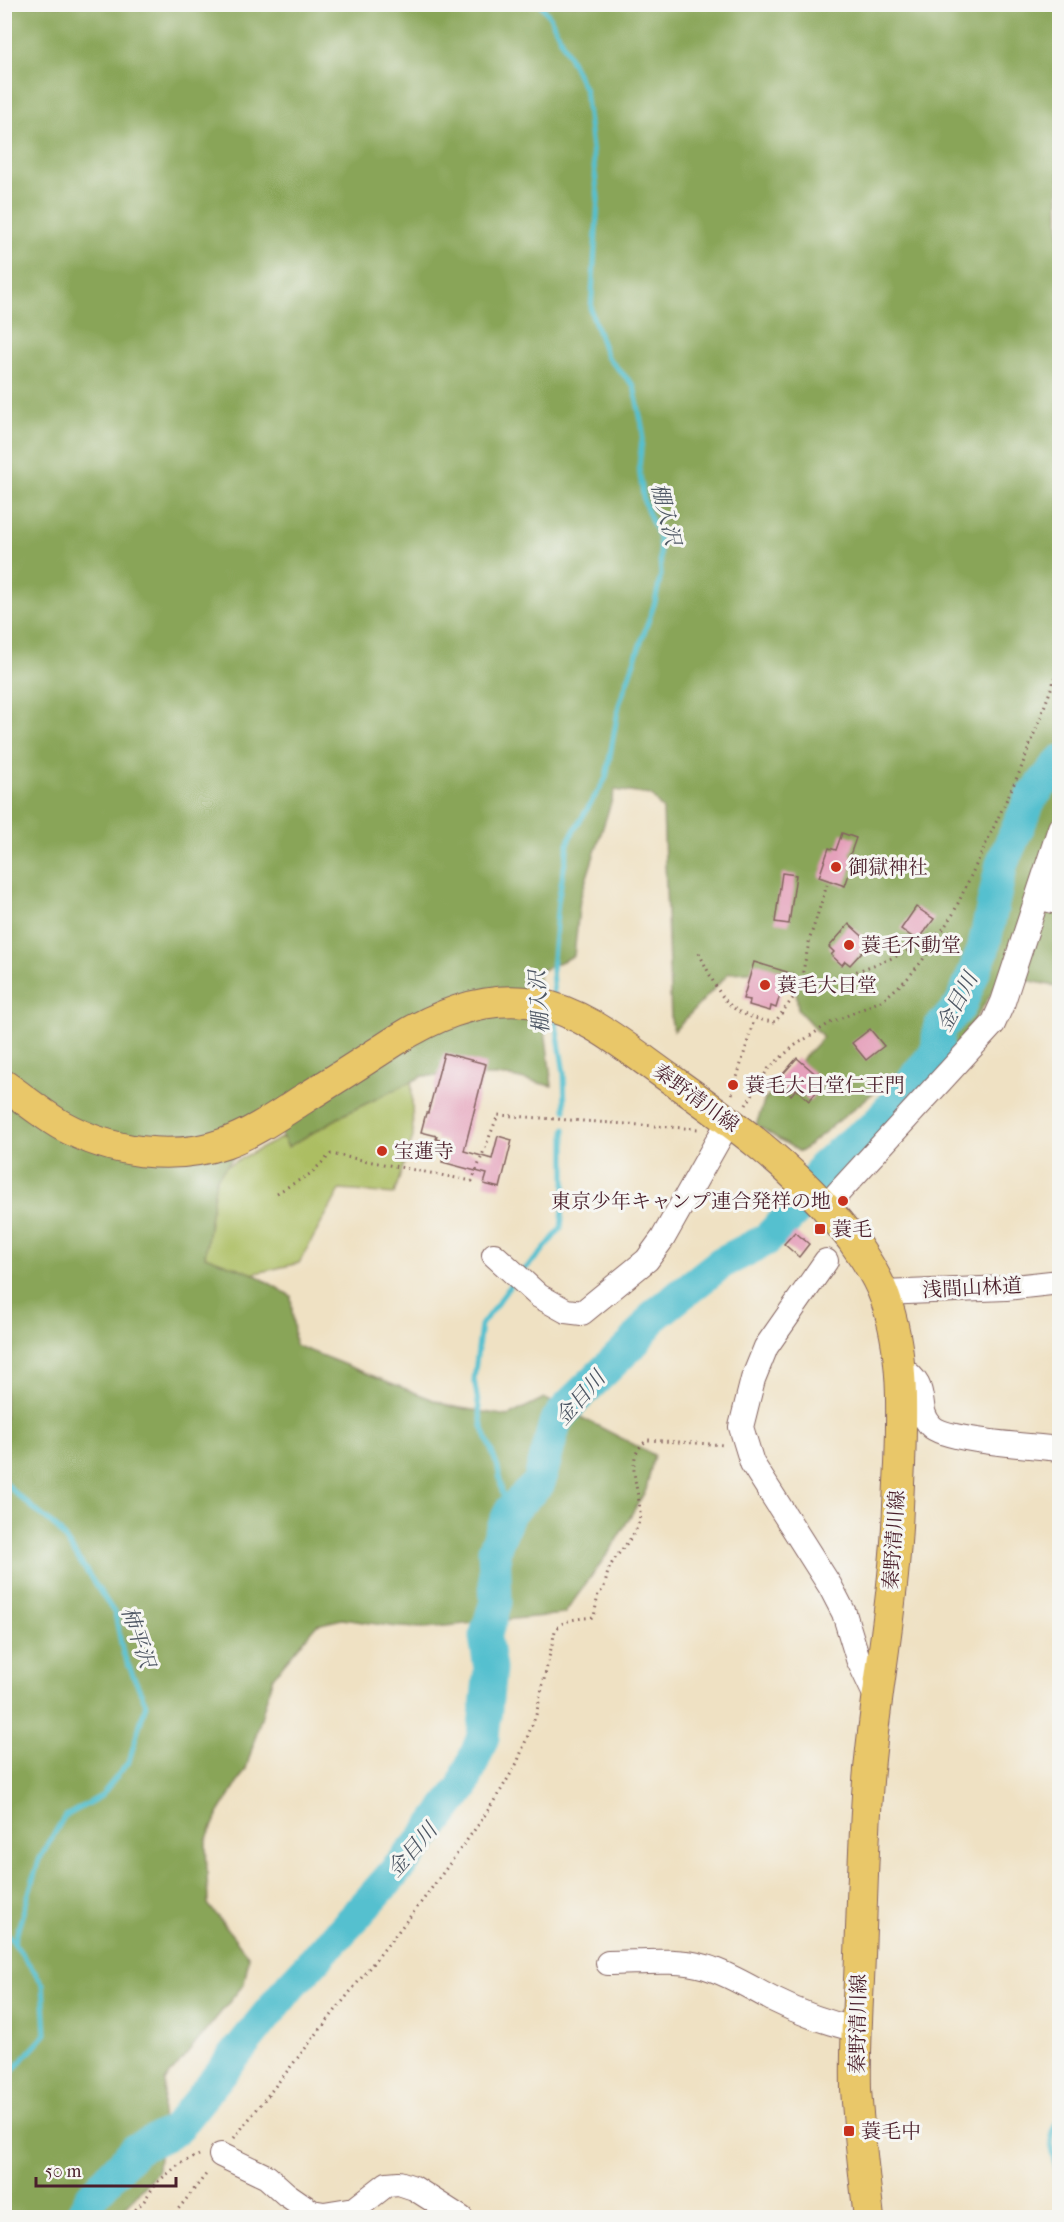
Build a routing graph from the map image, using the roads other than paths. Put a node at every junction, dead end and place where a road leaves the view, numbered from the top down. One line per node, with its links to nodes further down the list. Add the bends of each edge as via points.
1 (1059, 828): 2 (street)
2 (1049, 900): 5 (street, via 993,1024)
3 (4, 1085): 4 (main road, 秦野清川線, via 62,1125 97,1140 160,1154 190,1151 221,1145 254,1131 436,1018 467,1006 516,1001 585,1020)
4 (730, 1121): 5 (main road, 秦野清川線); 6 (street, via 647,1260 582,1313 566,1311 539,1296)
5 (820, 1202): 9 (main road, 秦野清川線, via 848,1235)
6 (494, 1255)
7 (826, 1261): 12 (street, via 766,1347 741,1427 752,1463 830,1586)
8 (1059, 1282): 9 (street, 浅間山林道)
9 (883, 1293): 10 (main road, 秦野清川線)
10 (899, 1367): 11 (street, via 917,1383 930,1426 936,1430 980,1440); 12 (main road, 秦野清川線, via 902,1415 895,1553)
11 (1059, 1449)
12 (878, 1701): 14 (main road, 秦野清川線, via 861,1884)
13 (608, 1963): 14 (street, via 705,1966 774,2000)
14 (855, 2029): 17 (main road, 秦野清川線, via 857,2098)
15 (211, 2155): 16 (street, via 267,2177 312,2211 324,2214 356,2209 387,2184 399,2183)
16 (461, 2217)
17 (869, 2217)

